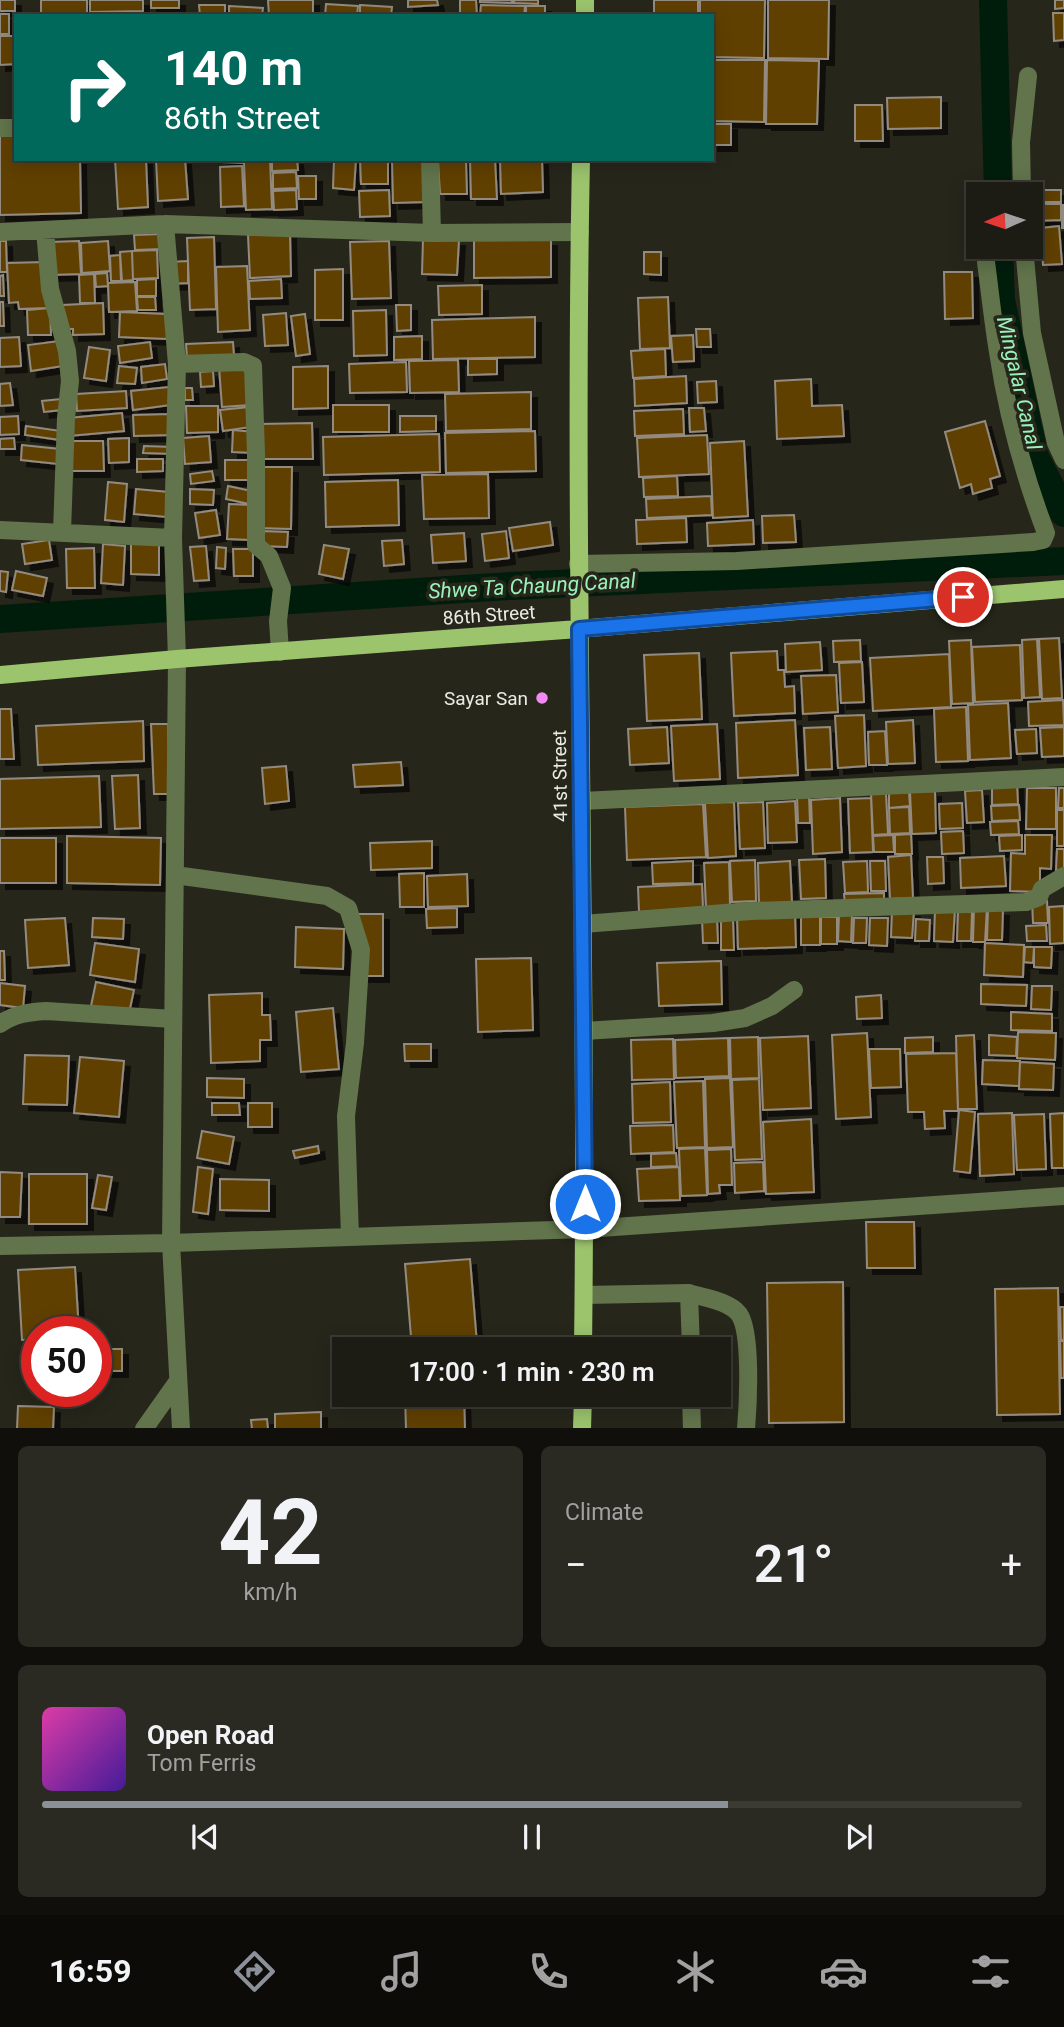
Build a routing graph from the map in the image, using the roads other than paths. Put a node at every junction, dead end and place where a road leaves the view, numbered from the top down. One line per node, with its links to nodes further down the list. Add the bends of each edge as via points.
1 (1028, 76): 4 (street)
2 (430, 161): 9 (street)
3 (581, 161): 8 (main road, 41st Street)
4 (1022, 182)
5 (165, 224): 6 (street); 9 (street); 12 (street)
6 (45, 230): 7 (street); 15 (street, via 50,289 70,381)
7 (0, 232)
8 (580, 232): 9 (street); 17 (main road, 41st Street)
9 (432, 233)
10 (1025, 259): 13 (street, via 1032,333 1056,443)
11 (986, 262): 17 (street, via 998,354 1014,430 1046,533 1042,540)
12 (177, 364): 16 (street); 20 (street, via 244,362 253,366 256,545 269,556 282,588)
13 (1064, 460)
14 (0, 530): 15 (street)
15 (62, 532): 16 (street)
16 (173, 538): 21 (street)
17 (578, 567): 19 (main road, 41st Street)
18 (1064, 589): 19 (main road, 86th Street)
19 (579, 623): 20 (main road, 86th Street); 24 (main road, 41st Street)
20 (280, 652): 21 (main road, 86th Street)
21 (177, 659): 22 (main road, 86th Street); 25 (street)
22 (0, 675)
23 (1064, 777): 24 (street)
24 (582, 801): 27 (main road, 41st Street)
25 (175, 875): 29 (street); 34 (street, via 327,896 348,908 361,950 346,1116)
26 (1064, 876): 27 (street, via 1026,902 751,911)
27 (583, 924): 31 (main road, 41st Street)
28 (794, 990): 31 (street, via 745,1018)
29 (173, 1019): 30 (street, via 46,1011 26,1012); 35 (street)
30 (0, 1024)
31 (584, 1031): 33 (main road, 41st Street)
32 (1064, 1196): 33 (street)
33 (585, 1229): 34 (street); 38 (main road, 41st Street)
34 (349, 1237): 35 (street)
35 (171, 1243): 36 (street); 41 (street)
36 (0, 1246)
37 (689, 1293): 38 (street); 40 (street); 48 (street, via 728,1306 740,1315 746,1336)
38 (584, 1295): 39 (main road, 41st Street)
39 (583, 1337)
40 (691, 1337)
41 (178, 1381): 44 (street); 45 (street)
42 (583, 1407): 46 (main road)
43 (691, 1407): 47 (street)
44 (145, 1428)
45 (181, 1428)
46 (582, 1428)
47 (692, 1428)
48 (746, 1428)

